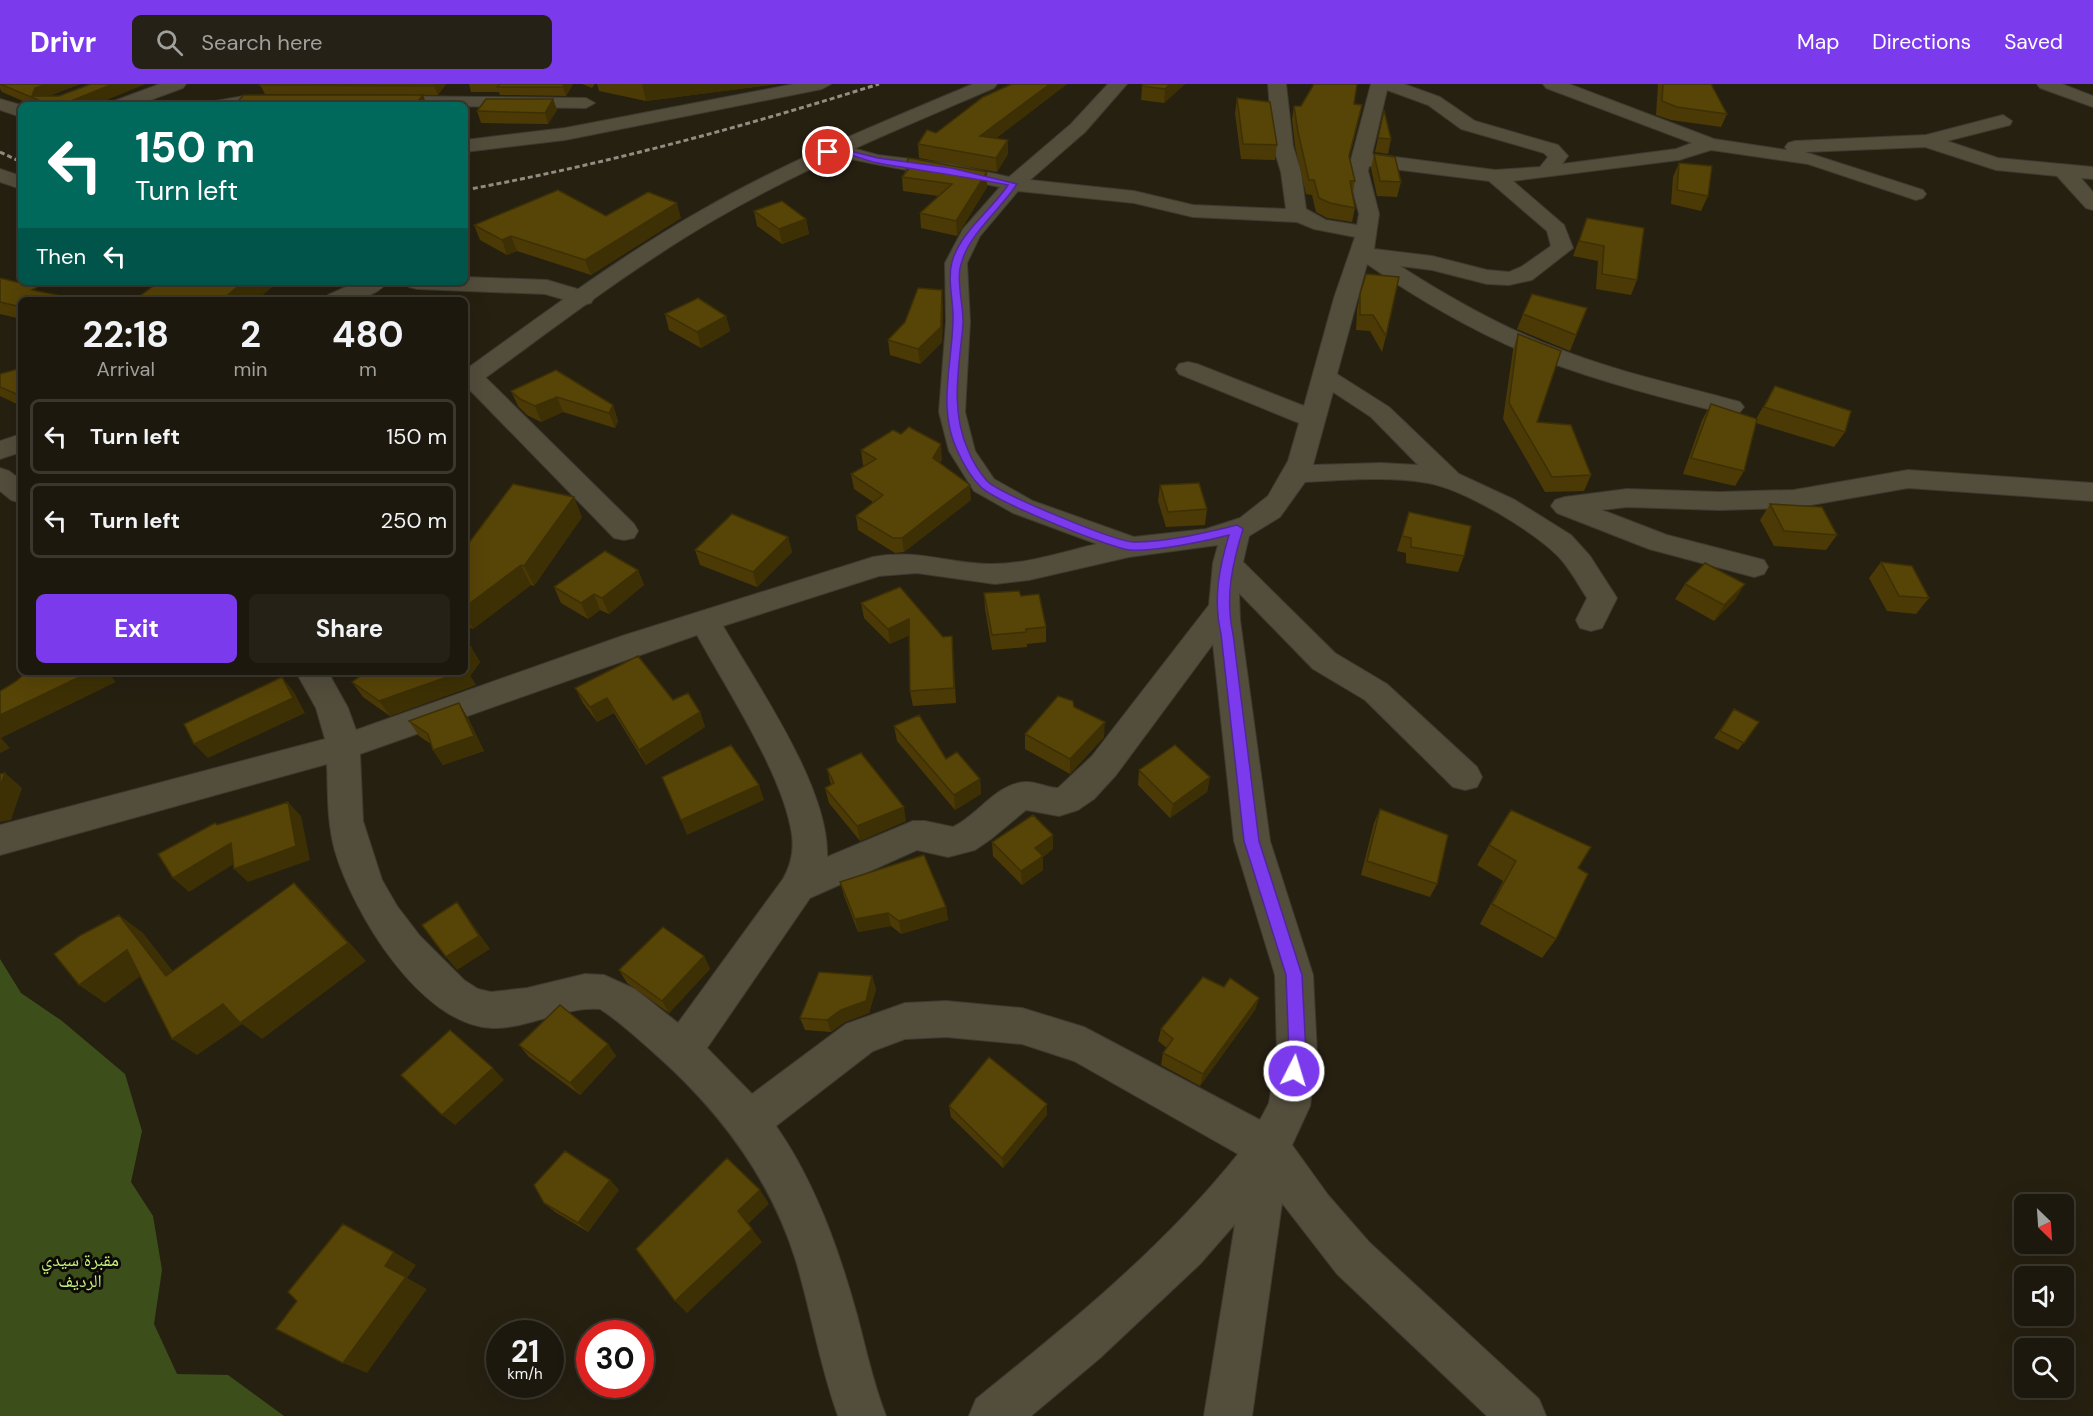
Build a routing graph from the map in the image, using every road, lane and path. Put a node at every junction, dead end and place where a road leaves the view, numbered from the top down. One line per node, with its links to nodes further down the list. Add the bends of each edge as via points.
1 (177, 84): 13 (street)
2 (599, 84): 16 (street)
3 (822, 84): 20 (street)
4 (988, 84): 24 (street)
5 (1118, 84): 33 (street, via 1078,128)
6 (1277, 84): 36 (street, via 1283,146 1296,210)
7 (1380, 84): 26 (street)
8 (1387, 84): 28 (street, via 1434,101 1468,125 1551,149 1557,156)
9 (1552, 84): 22 (street)
10 (2046, 84): 15 (street)
11 (303, 101): 14 (street)
12 (362, 101): 16 (street)
13 (128, 102)
14 (238, 102)
15 (2093, 102)
16 (586, 103): 20 (street)
17 (0, 104): 18 (street)
18 (18, 110)
19 (2003, 122): 21 (street)
20 (565, 134): 23 (street)
21 (1926, 141): 25 (street, via 1834,144); 27 (street, via 1996,164)
22 (1710, 144): 25 (street); 28 (street, via 1679,154)
23 (468, 146)
24 (834, 149): 33 (street, via 877,161 951,170); 41 (street, via 677,233)
25 (1768, 152): 34 (street, via 1811,159)
26 (1362, 159): 31 (street); 37 (street, via 1358,171 1370,214)
27 (2062, 169): 29 (street); 35 (street)
28 (1546, 172): 31 (street)
29 (2093, 173)
30 (0, 175): 32 (street)
31 (1495, 176): 37 (street, via 1557,229 1562,248 1521,276 1502,279 1389,258)
32 (18, 182)
33 (1013, 184): 36 (street, via 1134,198 1193,211); 57 (street, via 971,234 956,263 958,322 952,412 962,451 984,485 1023,507)
34 (1916, 194)
35 (2093, 204)
36 (1301, 216): 37 (street)
37 (1365, 242): 43 (street); 45 (street, via 1394,273 1526,344 1618,376)
38 (468, 284): 41 (street, via 547,287)
39 (369, 285): 40 (street)
40 (343, 297)
41 (583, 298): 44 (street)
42 (1188, 369): 46 (street)
43 (1324, 376): 46 (street); 51 (street, via 1380,412)
44 (468, 379): 56 (street)
45 (1731, 407)
46 (1312, 419): 49 (street)
47 (18, 443): 48 (street)
48 (0, 451)
49 (1297, 474): 51 (street, via 1376,471 1432,475); 58 (street, via 1283,497)
50 (0, 477): 52 (street)
51 (1451, 482): 54 (street)
52 (18, 492)
53 (2093, 492): 55 (street, via 1908,479 1794,500 1627,498)
54 (1489, 500): 55 (street); 61 (street, via 1532,522 1570,551 1602,598)
55 (1565, 506): 59 (street, via 1659,542)
56 (624, 531)
57 (1131, 546): 58 (street, via 1202,538); 62 (street, via 994,574 922,564 873,567)
58 (1232, 546): 60 (street); 65 (street, via 1287,626 1324,661 1376,692)
59 (1754, 567)
60 (1221, 609): 67 (street, via 1104,764 1066,799 1051,803 1025,795 1018,797 968,837 945,843 923,834 913,836); 70 (street, via 1252,841 1294,975 1297,1054 1289,1106)
61 (1591, 620)
62 (705, 622): 64 (street); 67 (street, via 799,795 809,827 810,856)
63 (314, 675): 64 (street, via 329,702)
64 (343, 747): 66 (street); 68 (street, via 348,831 370,894 384,921 463,1005 487,1011 518,1008 599,991 622,1002)
65 (1465, 777)
66 (0, 840)
67 (797, 887): 68 (street)
68 (682, 1050): 69 (street)
69 (750, 1121): 70 (street, via 860,1037 905,1021 946,1019 1022,1026 1083,1046); 71 (street, via 792,1189 829,1298)
70 (1269, 1148): 72 (street, via 1184,1248 1084,1342); 73 (street); 74 (street, via 1353,1258)
71 (862, 1416)
72 (993, 1416)
73 (1228, 1416)
74 (1522, 1416)

